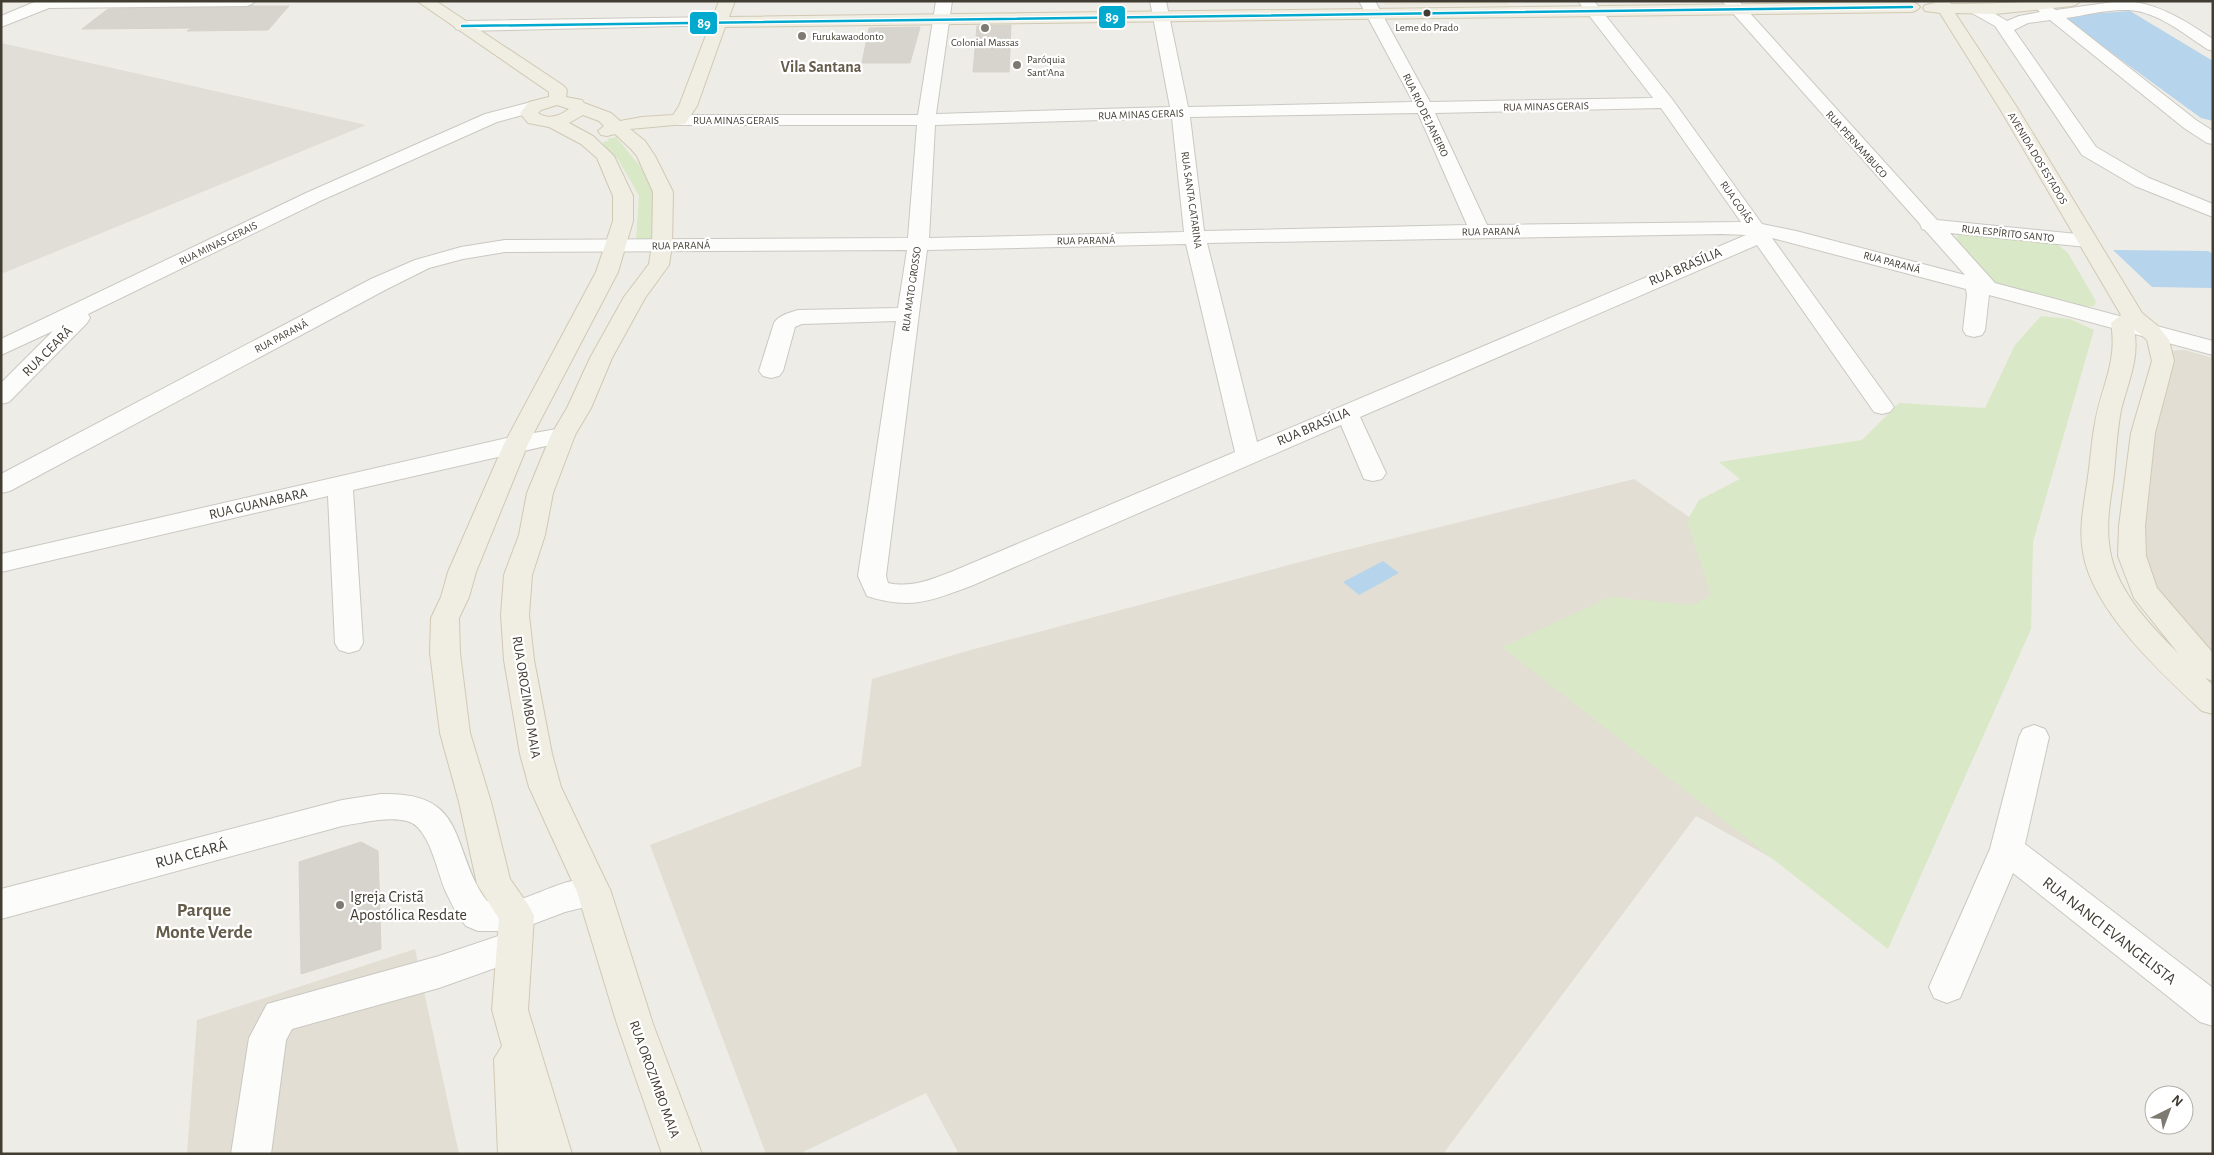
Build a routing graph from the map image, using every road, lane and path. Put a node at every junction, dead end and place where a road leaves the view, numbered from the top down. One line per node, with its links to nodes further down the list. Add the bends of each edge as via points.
1 (247, 1): 6 (street)
2 (425, 1): 19 (main road)
3 (727, 1): 18 (main road)
4 (1865, 1): 12 (main road)
5 (2072, 1): 15 (main road)
6 (50, 2): 17 (street)
7 (1940, 3): 8 (main road); 12 (main road); 39 (main road, AVENIDA DOS ESTADOS, via 2009,109)
8 (1981, 5): 15 (main road); 20 (street)
9 (1590, 6): 10 (main road); 11 (main road); 24 (street, RUA GOIÁS)
10 (1733, 6): 12 (main road); 35 (street, RUA PERNAMBUCO)
11 (1370, 7): 13 (main road); 26 (street, RUA RIO DE JANEIRO)
12 (1912, 7)
13 (1159, 9): 14 (main road); 27 (street, RUA SANTA CATARINA)
14 (944, 10): 18 (main road); 30 (street, RUA MATO GROSSO)
15 (2046, 10): 16 (street, via 2126,4); 20 (street); 32 (street)
16 (2157, 12): 21 (street); 22 (street)
17 (1, 22)
18 (718, 22): 19 (street); 29 (main road, via 688,106)
19 (462, 26): 23 (main road, via 558,90)
20 (2004, 28): 34 (street, via 2089,152 2142,182)
21 (2213, 38)
22 (2213, 46)
23 (557, 100): 25 (main road, RUA OROZIMBO MAIA, via 572,102); 28 (main road)
24 (1666, 103): 26 (street, RUA MINAS GERAIS); 37 (street, RUA GOIÁS)
25 (579, 107): 28 (main road, via 569,117); 31 (main road, RUA OROZIMBO MAIA, via 604,117)
26 (1425, 109): 27 (street, RUA MINAS GERAIS); 36 (street, RUA RIO DE JANEIRO)
27 (1180, 112): 30 (street, RUA MINAS GERAIS); 38 (street, RUA SANTA CATARINA)
28 (544, 116): 33 (main road); 44 (street, RUA MINAS GERAIS, via 437,142 231,235)
29 (679, 120): 30 (street, RUA MINAS GERAIS); 31 (main road, RUA MINAS GERAIS, via 655,120)
30 (926, 120): 40 (street, RUA MATO GROSSO)
31 (617, 127): 33 (main road, RUA MINAS GERAIS); 41 (main road, RUA OROZIMBO MAIA, via 638,145 657,176 663,192)
32 (2213, 139)
33 (587, 140): 42 (main road, via 605,156 624,196 624,221)
34 (2213, 211)
35 (1929, 225): 39 (street, RUA ESPÍRITO SANTO); 43 (street, RUA PERNAMBUCO)
36 (1480, 231): 37 (street, RUA PARANÁ, via 1722,228); 38 (street, RUA PARANÁ)
37 (1758, 232): 43 (street, RUA PARANÁ, via 1789,235); 52 (street, RUA GOIÁS); 53 (street, RUA BRASÍLIA)
38 (1195, 238): 40 (street, RUA PARANÁ); 56 (street, RUA SANTA CATARINA)
39 (2087, 241): 46 (main road, AVENIDA DOS ESTADOS)
40 (918, 244): 41 (street, RUA PARANÁ); 45 (street, RUA MATO GROSSO)
41 (662, 245): 42 (street, RUA PARANÁ); 54 (main road, RUA OROZIMBO MAIA, via 659,265 635,297)
42 (616, 247): 55 (main road, via 594,296); 58 (street, RUA PARANÁ, via 505,246 422,264)
43 (1981, 285): 46 (street, RUA PARANÁ); 47 (street)
44 (92, 304): 48 (street, RUA MINAS GERAIS); 51 (street, RUA CEARÁ)
45 (908, 314): 50 (street, via 798,317 785,323); 61 (street, RUA MATO GROSSO)
46 (2135, 324): 49 (street, RUA PARANÁ); 63 (main road, AVENIDA DOS ESTADOS, via 2158,338 2163,349 2163,361 2143,433 2132,526 2132,556 2144,590 2197,656); 64 (main road, AVENIDA DOS ESTADOS, via 2108,416 2096,509 2098,561 2108,585 2126,611 2172,667)
47 (1974, 330)
48 (1, 348)
49 (2213, 348)
50 (771, 371)
51 (1, 397)
52 (1882, 407)
53 (1346, 412): 56 (street, RUA BRASÍLIA); 57 (street)
54 (563, 435): 55 (street, RUA GUANABARA); 67 (main road, RUA OROZIMBO MAIA, via 540,493 532,535 518,575 515,615 519,660 545,787)
55 (516, 444): 59 (street, RUA GUANABARA); 69 (main road, via 445,618 445,653 455,732 494,884)
56 (1248, 454): 61 (street, RUA BRASÍLIA, via 921,595 890,594 877,589)
57 (1373, 472)
58 (1, 485)
59 (340, 485): 60 (street, RUA GUANABARA); 62 (street)
60 (1, 563)
61 (872, 576)
62 (350, 643)
63 (2213, 670)
64 (2213, 703)
65 (2034, 737): 66 (street)
66 (2007, 849): 70 (street); 72 (street, RUA NANCI EVANGELISTA)
67 (594, 892): 69 (street, via 562,898); 76 (main road, RUA OROZIMBO MAIA, via 635,1024)
68 (1, 904): 69 (street, RUA CEARÁ, via 342,813 382,807 411,808 427,815 437,827 469,905 478,916)
69 (516, 931): 71 (main road); 73 (street, via 439,972 280,1016 268,1038)
70 (1947, 987)
71 (510, 1010): 74 (main road); 75 (main road)
72 (2213, 1010)
73 (252, 1154)
74 (518, 1154)
75 (552, 1154)
76 (682, 1154)

